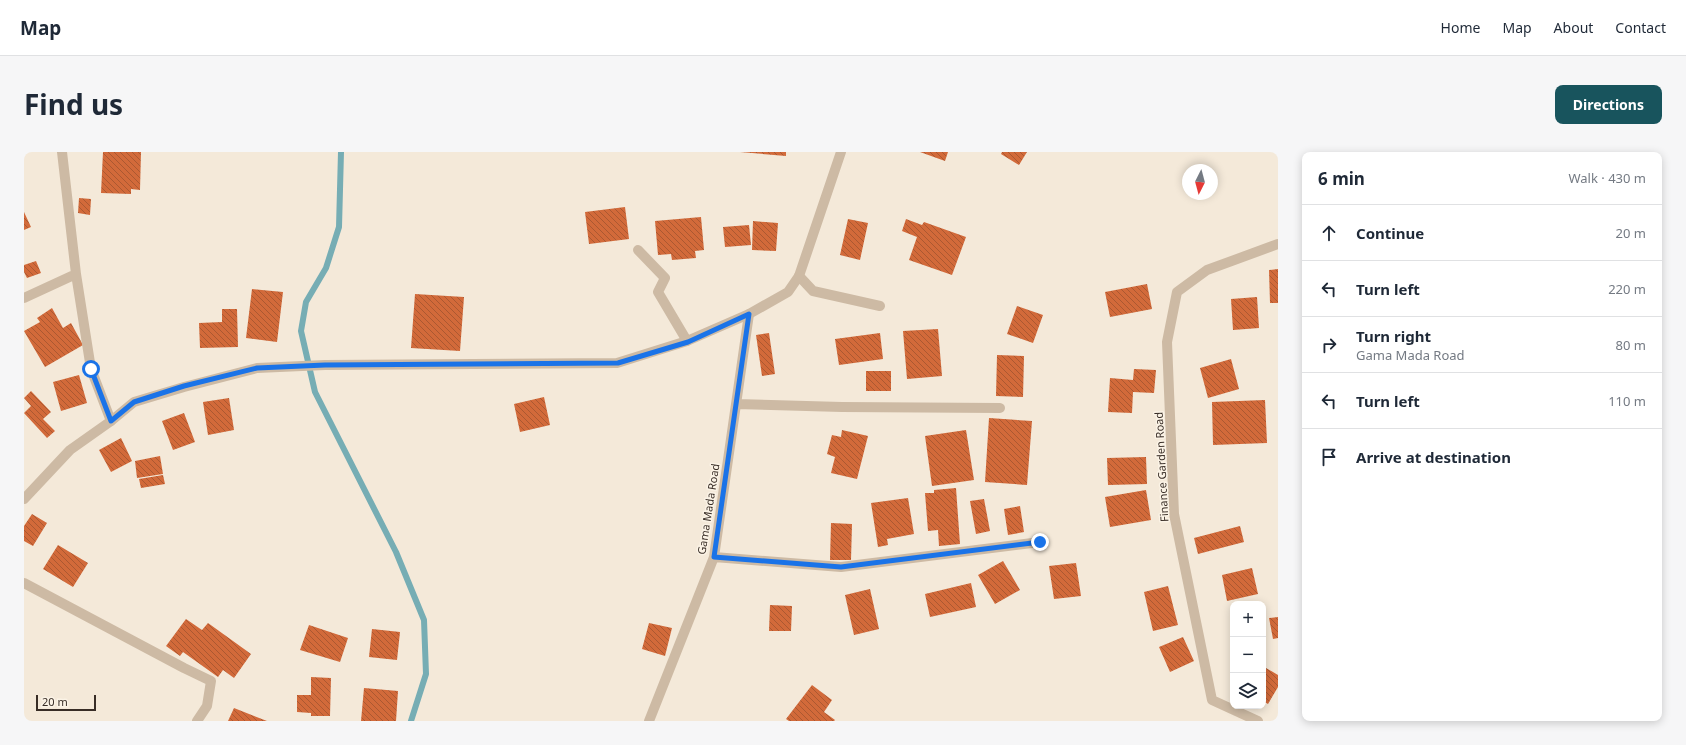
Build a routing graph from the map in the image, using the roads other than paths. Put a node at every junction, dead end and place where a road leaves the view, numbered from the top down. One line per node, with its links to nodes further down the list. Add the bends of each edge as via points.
1 (62, 152): 5 (street)
2 (841, 152): 6 (street)
3 (1278, 244): 20 (street, Finance Garden Road, via 1207,270 1177,292 1167,342 1174,514 1212,700)
4 (638, 250): 10 (street, via 665,278 658,292)
5 (76, 274): 7 (street); 13 (street, via 91,369)
6 (799, 276): 8 (street, via 813,291); 9 (street, via 788,292)
7 (24, 298)
8 (880, 306)
9 (749, 314): 10 (street); 11 (street, Gama Mada Road)
10 (688, 342): 13 (street, via 618,363 325,365 257,368 184,386 134,402)
11 (736, 404): 12 (street); 16 (street, Gama Mada Road)
12 (1000, 408)
13 (111, 421): 14 (street, via 70,450)
14 (24, 499)
15 (1040, 542): 16 (street, via 841,567)
16 (714, 557): 19 (street, Gama Mada Road)
17 (24, 583): 18 (street, via 211,681 207,706)
18 (197, 721)
19 (649, 721)
20 (1258, 721)

